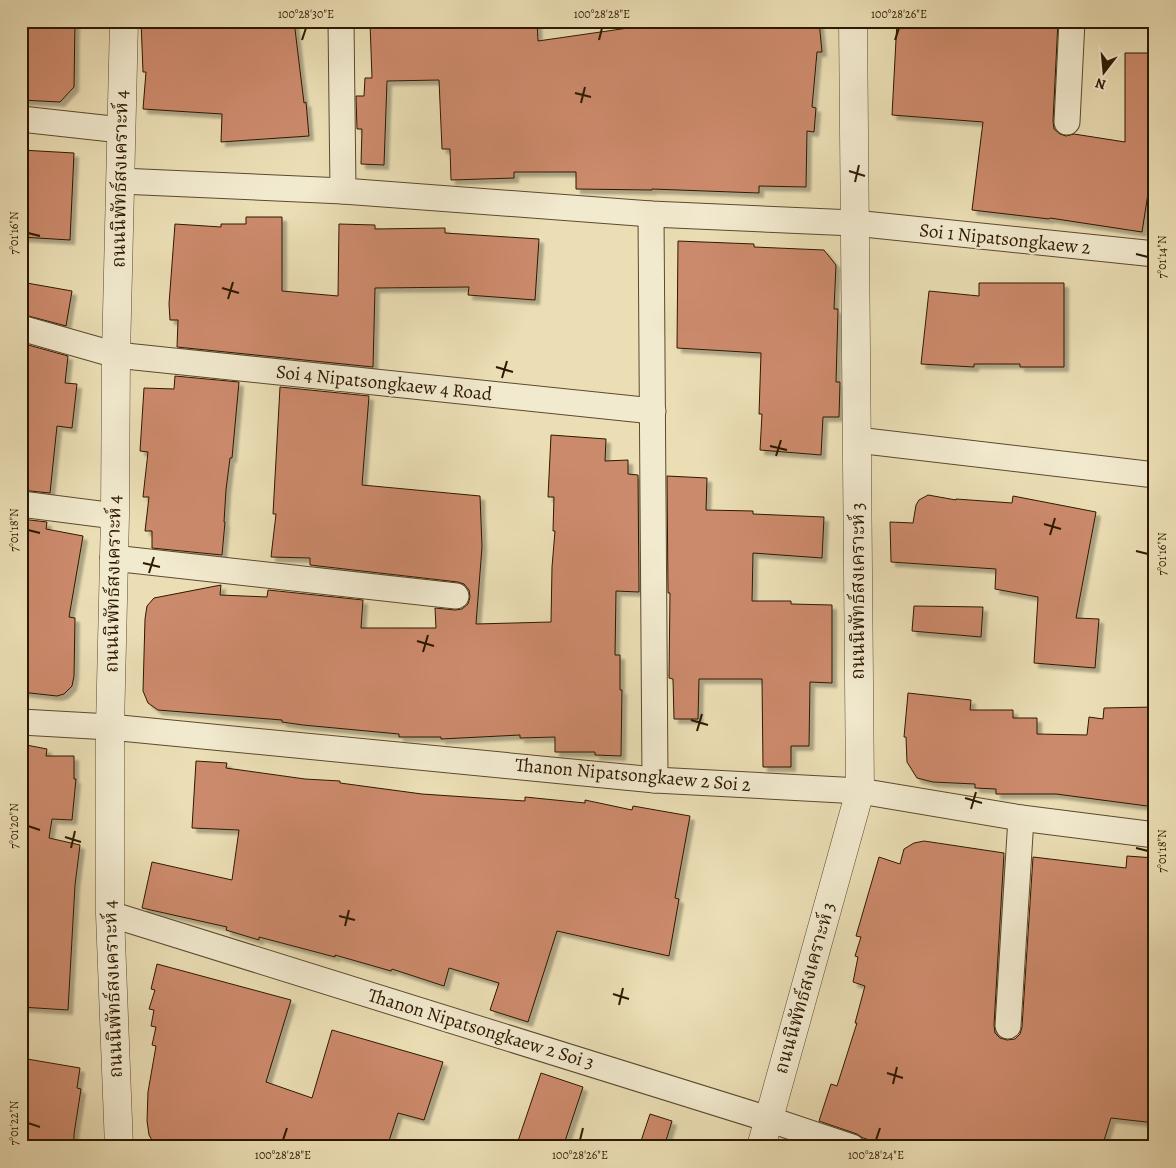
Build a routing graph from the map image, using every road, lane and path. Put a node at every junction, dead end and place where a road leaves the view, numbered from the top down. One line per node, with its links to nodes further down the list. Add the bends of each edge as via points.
1 (124, 21): 7 (street, ถนนนิพัทธ์สงเคราะห์ 4)
2 (342, 21): 9 (street)
3 (853, 21): 11 (street, ถนนนิพัทธ์สงเคราะห์ 3)
4 (1072, 21): 6 (street)
5 (21, 119): 7 (street)
6 (1067, 122)
7 (122, 130): 8 (street, ถนนนิพัทธ์สงเคราะห์ 4)
8 (120, 181): 9 (street, Soi 1 Nipatsongkaew 2); 14 (street, ถนนนิพัทธ์สงเคราะห์ 4)
9 (343, 191): 10 (street, Soi 1 Nipatsongkaew 2)
10 (651, 214): 11 (street, Soi 1 Nipatsongkaew 2); 15 (street)
11 (854, 223): 12 (street, Soi 1 Nipatsongkaew 2); 16 (street, ถนนนิพัทธ์สงเคราะห์ 3)
12 (1155, 254)
13 (21, 328): 14 (street, Soi 4 Nipatsongkaew 4 Road)
14 (116, 355): 15 (street, Soi 4 Nipatsongkaew 4 Road); 19 (street, ถนนนิพัทธ์สงเคราะห์ 4)
15 (653, 411): 24 (street)
16 (857, 440): 17 (street); 25 (street, ถนนนิพัทธ์สงเคราะห์ 3)
17 (1155, 475)
18 (21, 504): 19 (street)
19 (115, 516): 20 (street, ถนนนิพัทธ์สงเคราะห์ 4)
20 (113, 558): 21 (street); 23 (street, ถนนนิพัทธ์สงเคราะห์ 4)
21 (456, 596)
22 (21, 722): 23 (street, Thanon Nipatsongkaew 2 Soi 2)
23 (110, 727): 24 (street, Thanon Nipatsongkaew 2 Soi 2); 28 (street, ถนนนิพัทธ์สงเคราะห์ 4)
24 (655, 780): 25 (street, Thanon Nipatsongkaew 2 Soi 2)
25 (860, 791): 26 (street, Thanon Nipatsongkaew 2 Soi 2); 30 (street, ถนนนิพัทธ์สงเคราะห์ 3)
26 (1021, 818): 27 (street, Thanon Nipatsongkaew 2 Soi 2); 29 (street)
27 (1155, 835)
28 (110, 914): 30 (street, Thanon Nipatsongkaew 2 Soi 3); 31 (street, ถนนนิพัทธ์สงเคราะห์ 4)
29 (1008, 1026)
30 (768, 1119): 32 (street, ถนนนิพัทธ์สงเคราะห์ 3); 33 (street, Thanon Nipatsongkaew 2 Soi 3)
31 (119, 1147)
32 (761, 1147)
33 (852, 1147)

